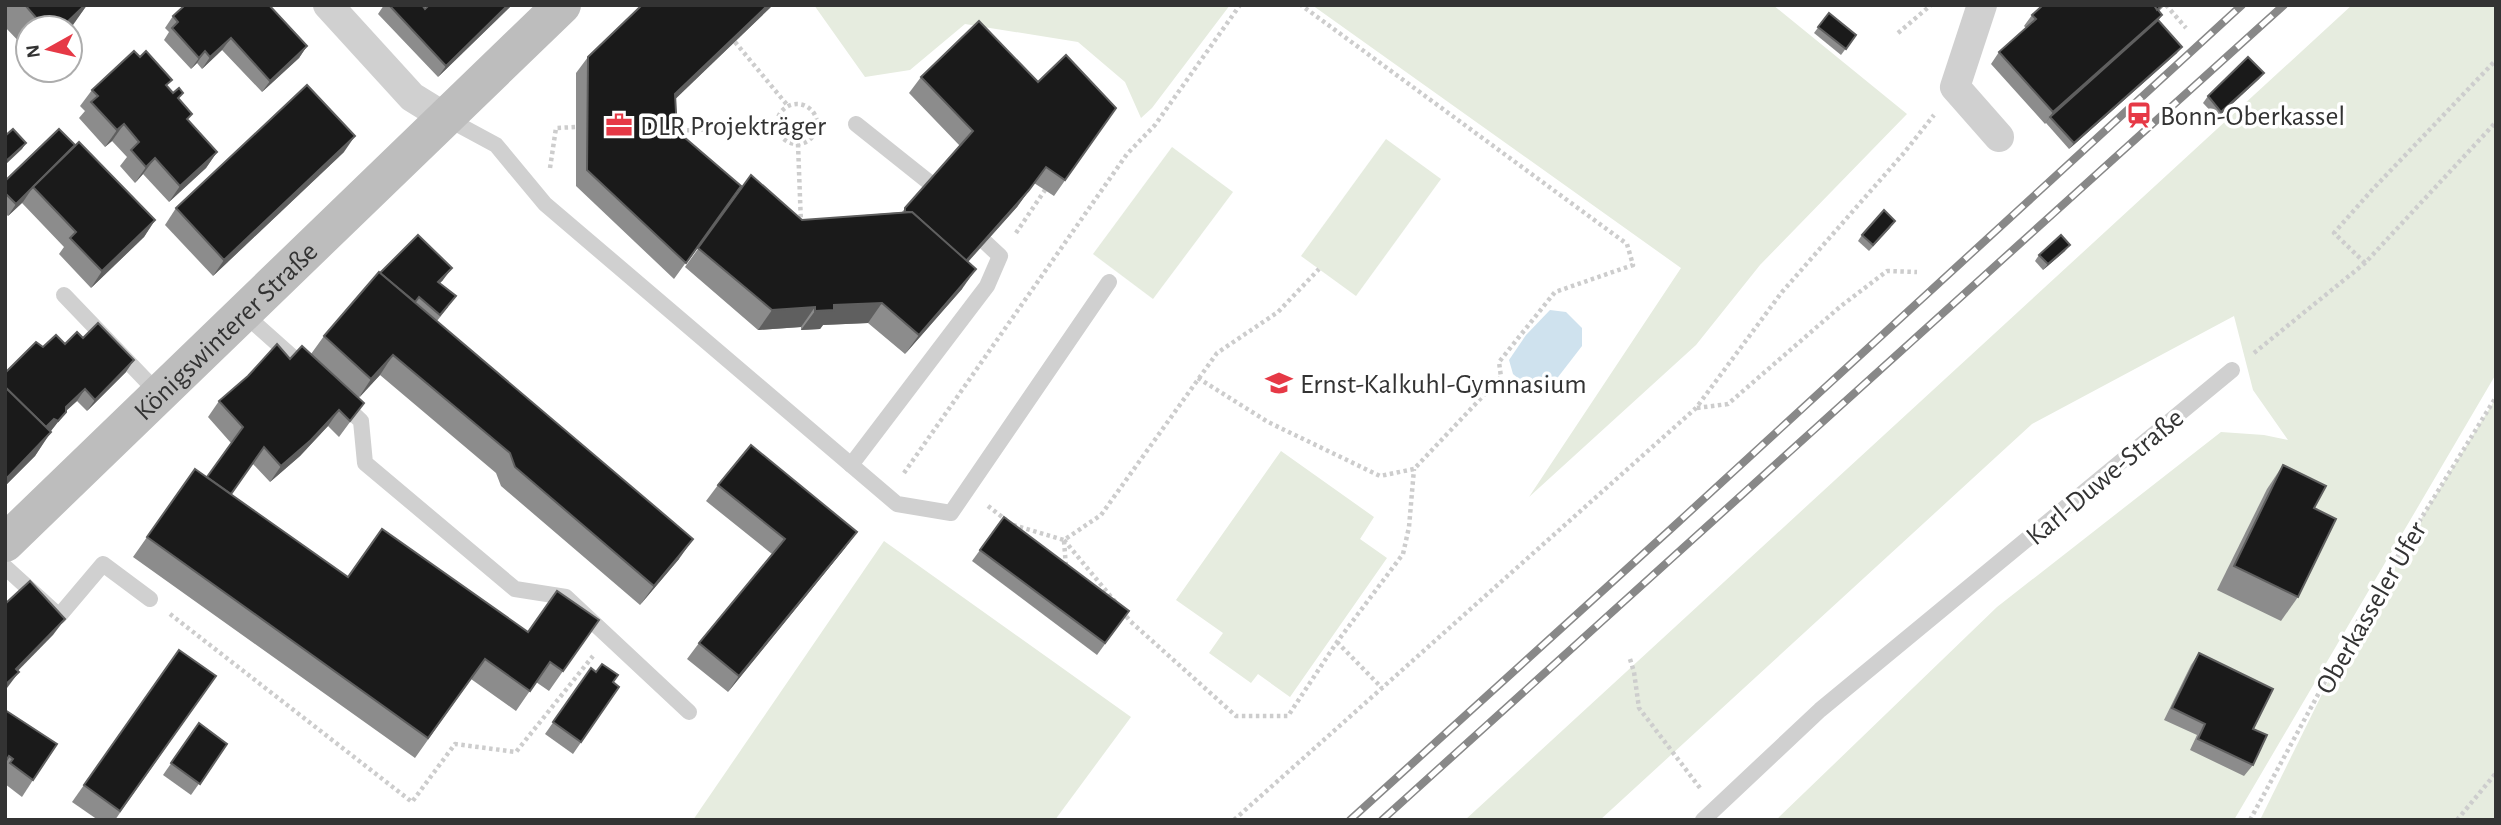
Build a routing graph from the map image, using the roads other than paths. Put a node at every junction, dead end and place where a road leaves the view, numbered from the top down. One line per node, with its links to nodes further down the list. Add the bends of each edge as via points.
1 (328, 5): 4 (street, via 412,97)
2 (562, 5): 4 (main road, Königswinterer Straße)
3 (1982, 5): 6 (street, via 1955,87)
4 (446, 118): 11 (main road, Königswinterer Straße); 14 (lane, via 496,145 545,204)
5 (856, 124): 7 (lane)
6 (1999, 137)
7 (930, 183)
8 (985, 242): 14 (lane, via 1000,256 987,286)
9 (1109, 282): 14 (lane, via 951,513 897,504)
10 (64, 295): 13 (lane)
11 (243, 313): 13 (main road, Königswinterer Straße); 18 (lane, via 361,421 365,463 515,589 566,597)
12 (2232, 370): 19 (lane, Karl-Duwe-Straße, via 1820,710)
13 (159, 394): 15 (main road, Königswinterer Straße)
14 (851, 465)
15 (5, 543)
16 (5, 567): 17 (lane, via 59,616 103,564)
17 (150, 599)
18 (689, 712)
19 (1709, 814)

